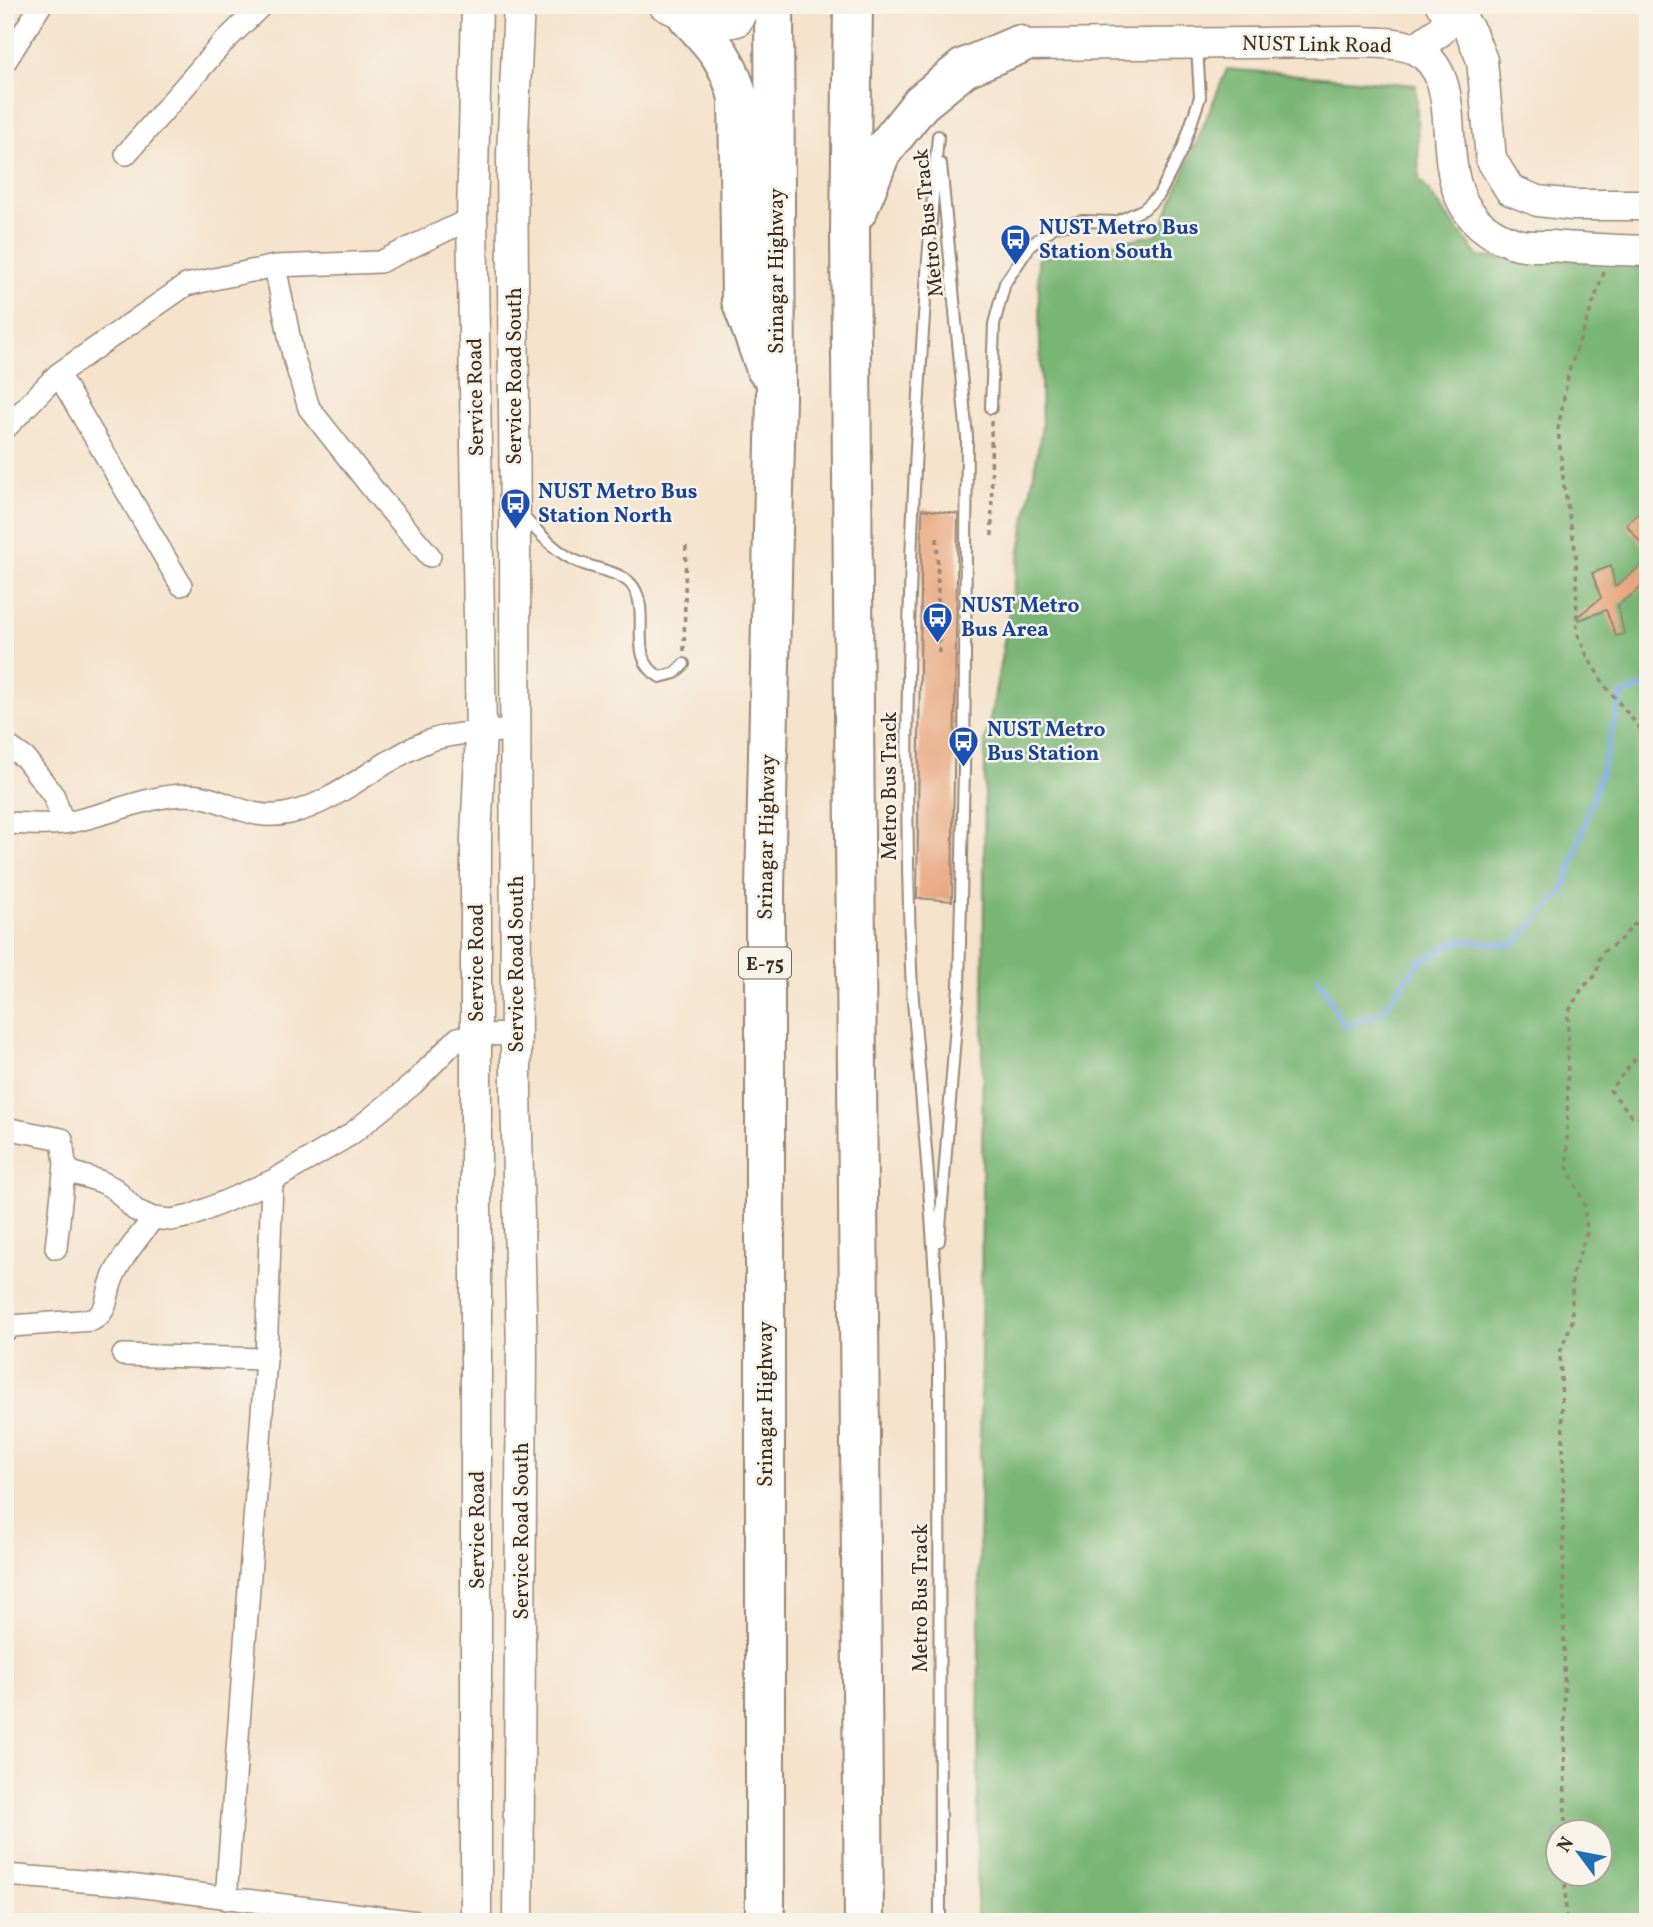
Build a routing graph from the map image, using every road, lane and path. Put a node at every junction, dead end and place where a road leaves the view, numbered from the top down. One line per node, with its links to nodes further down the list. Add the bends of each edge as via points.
1 (41, 5): 13 (street)
2 (262, 5): 14 (street)
3 (477, 5): 16 (main road, Service Road)
4 (745, 5): 9 (main road, via 737,21 726,24)
5 (774, 5): 22 (highway, Srinagar Highway / E-75)
6 (853, 5): 17 (highway)
7 (519, 6): 25 (main road, Service Road South, via 512,155)
8 (1452, 7): 12 (main road, via 1440,31); 15 (main road, via 1471,33 1482,60 1491,159 1510,190 1538,201 1572,205)
9 (686, 14): 22 (highway, via 720,51 738,98 741,300)
10 (1197, 43): 11 (main road, NUST Link Road); 12 (main road, NUST Link Road, via 1362,42); 23 (lane, via 1200,97 1183,148 1159,195 1144,209 1116,222 1055,226 1030,246 1005,283 995,324)
11 (1018, 45): 17 (highway, via 964,68 921,103 881,153)
12 (1415, 49): 18 (main road, NUST Link Road, via 1441,74 1453,176 1475,220 1516,244)
13 (5, 62)
14 (126, 154)
15 (1648, 205)
16 (472, 218): 20 (street, via 380,262); 34 (main road, Service Road)
17 (850, 230): 63 (highway)
18 (1611, 250): 19 (main road, NUST Link Road); 35 (path, via 1569,371 1558,429 1576,554 1577,632 1606,687)
19 (1648, 251)
20 (275, 266): 21 (street, via 186,285); 29 (street, via 309,408)
21 (58, 374): 24 (street); 30 (street)
22 (776, 398): 62 (highway, Srinagar Highway / E-75, via 765,888)
23 (991, 408): 27 (path)
24 (6, 424)
25 (514, 509): 32 (lane, via 574,560 634,587 649,671 660,677 675,673); 33 (main road, Service Road South)
26 (937, 538): 31 (path)
27 (992, 538)
28 (686, 542): 32 (path)
29 (430, 556)
30 (181, 585)
31 (939, 654)
32 (684, 664)
33 (515, 730): 34 (street); 40 (main road, Service Road South)
34 (481, 733): 38 (street, via 427,741 332,796 290,813 255,816 209,799 168,796); 41 (main road, Service Road)
35 (1648, 738)
36 (5, 744): 38 (street, via 25,758 54,796)
37 (5, 823): 38 (street)
38 (63, 823)
39 (1648, 910): 55 (path, via 1601,953 1596,975 1582,988 1568,1013 1567,1167 1584,1203 1587,1232 1572,1276 1572,1322 1560,1352)
40 (516, 922): 41 (main road); 43 (main road, Service Road South)
41 (476, 927): 42 (main road, Service Road)
42 (476, 1034): 43 (street); 48 (street, via 458,1038 413,1084 350,1135); 60 (main road, Service Road)
43 (516, 1035): 61 (main road, Service Road South, via 522,1351)
44 (1648, 1043): 45 (path, via 1610,1090 1632,1116)
45 (1648, 1120)
46 (5, 1128): 47 (street, via 62,1139)
47 (65, 1164): 49 (street, via 76,1175 115,1189 135,1210); 50 (street)
48 (272, 1181): 49 (street, via 191,1216); 54 (street)
49 (153, 1219): 52 (street, via 120,1263 101,1315 92,1320 12,1326)
50 (56, 1248)
51 (936, 1274): 51 (lane, Metro Bus Track, via 911,971 906,774 921,340 938,136 967,437 959,986); 64 (lane, Metro Bus Track)
52 (5, 1331)
53 (123, 1355): 54 (street)
54 (266, 1359): 58 (street)
55 (1565, 1818)
56 (5, 1875): 58 (street, via 121,1884)
57 (1565, 1888): 65 (path)
58 (226, 1899): 59 (street)
59 (416, 1922)
60 (475, 1922)
61 (518, 1922)
62 (765, 1922)
63 (864, 1922)
64 (940, 1922)
65 (1566, 1922)

